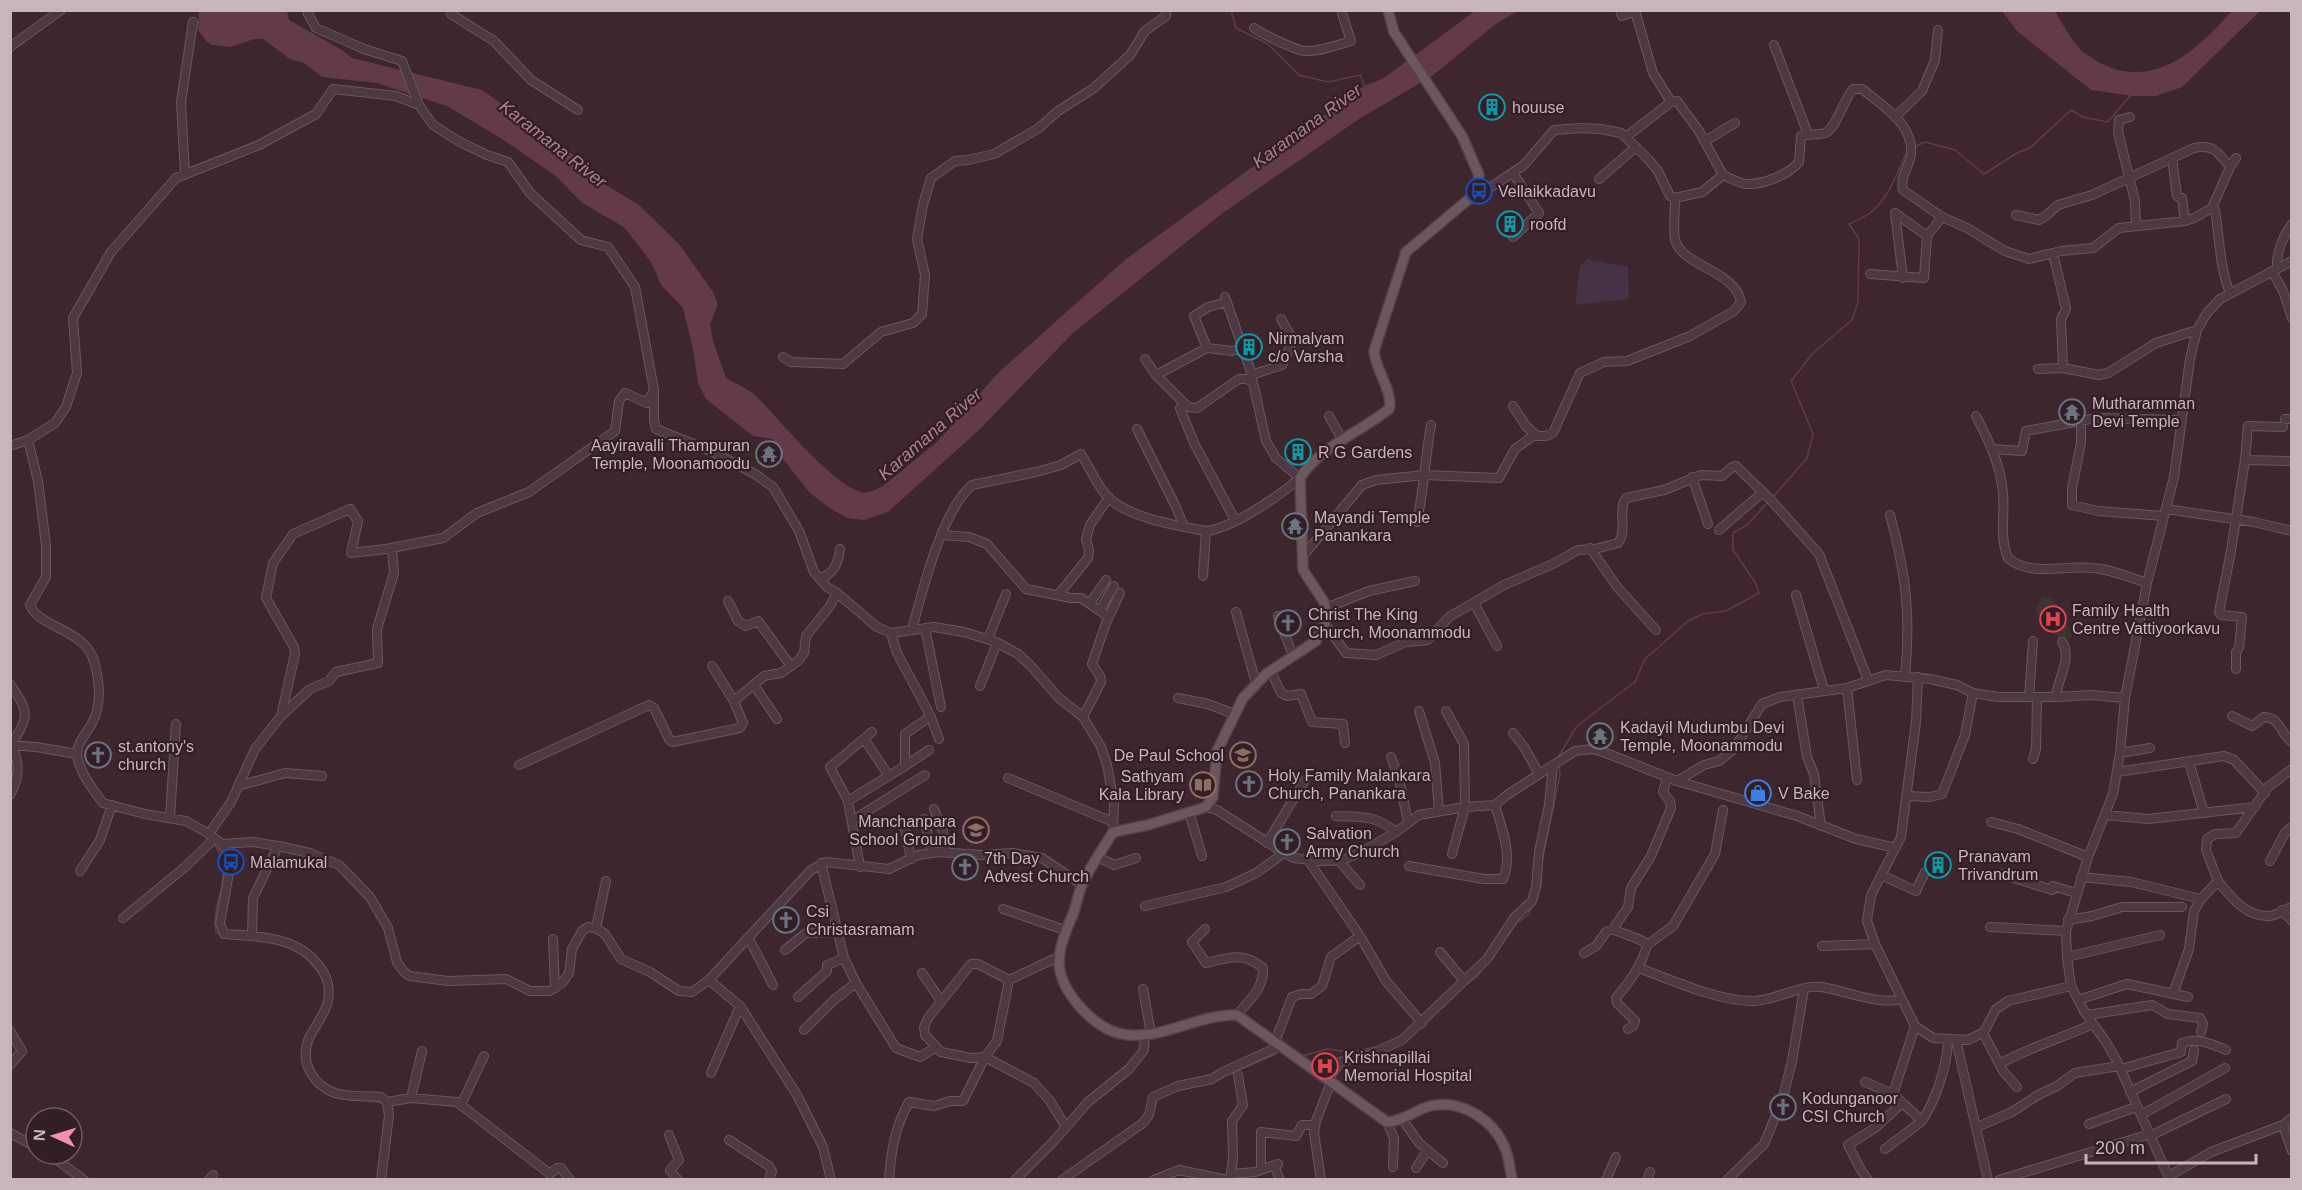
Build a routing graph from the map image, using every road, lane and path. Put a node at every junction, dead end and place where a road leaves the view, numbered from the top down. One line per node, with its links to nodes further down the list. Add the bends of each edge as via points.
1 (61, 10): 12 (street)
2 (309, 10): 14 (street, via 316,28 402,62)
3 (1166, 10): 52 (street, via 1166,16 1145,31 1130,55 1094,88 1039,128 994,154 955,160 931,178 917,239 926,275 922,314 913,323 881,332 843,364 791,362)
4 (1341, 10): 9 (street, via 1351,41 1326,48 1304,51)
5 (1388, 10): 32 (main road, via 1394,32 1462,136 1479,175 1476,193)
6 (1620, 10): 13 (street, via 1622,16 1635,11 1653,73)
7 (451, 12): 15 (street, via 494,41 531,81)
8 (193, 22): 27 (street, via 181,102)
9 (1254, 28)
10 (1938, 30): 16 (street, via 1935,60 1922,92)
11 (1774, 45): 19 (street)
12 (10, 47)
13 (1671, 102): 20 (street); 21 (street, via 1677,101)
14 (419, 105): 27 (street, via 396,96 333,89 316,114 259,145); 58 (street, via 433,125 460,142 508,162 530,193 581,240 608,247 635,287)
15 (578, 110)
16 (1895, 117): 19 (street, via 1862,89 1853,89 1832,128); 35 (street, via 1912,144 1902,190)
17 (2130, 117): 29 (street, via 2119,120 2118,132)
18 (1735, 123): 21 (street)
19 (1808, 134): 28 (street, via 1801,136 1799,162 1782,175 1746,184)
20 (1626, 137): 22 (street); 26 (street, via 1600,129 1554,130)
21 (1705, 141): 28 (street)
22 (1636, 147): 30 (street); 31 (street)
23 (2172, 158): 25 (street, via 2206,146 2215,149); 29 (street); 36 (street)
24 (2236, 159): 25 (street)
25 (2230, 167): 33 (street)
26 (1513, 173): 32 (street); 40 (street, via 1539,213)
27 (185, 175): 69 (street, via 176,178 111,252 73,318 76,373 66,407 55,423)
28 (1723, 175): 31 (street, via 1702,192)
29 (2129, 178): 34 (street, via 2058,205 2039,220); 38 (street)
30 (1599, 179)
31 (1675, 198): 68 (street, via 1675,239 1683,255 1705,265 1737,291 1740,304 1690,336 1627,361 1604,362 1580,373 1553,433)
32 (1469, 201): 70 (main road, via 1406,252 1374,351 1391,406)
33 (2212, 208): 36 (street); 46 (street, via 2219,235 2220,263)
34 (2016, 216)
35 (1942, 218): 39 (street); 41 (street, via 2029,259)
36 (2185, 221): 38 (street)
37 (2292, 224): 43 (street, via 2286,231)
38 (2136, 225): 41 (street, via 2119,228 2093,248)
39 (1927, 236): 45 (street, via 1924,278); 45 (street, via 1895,213)
40 (1513, 237)
41 (2053, 253): 54 (street, via 2066,309 2061,319)
42 (2292, 261): 43 (street)
43 (2274, 270): 46 (street); 47 (street)
44 (1870, 274): 45 (street)
45 (1903, 278)
46 (2230, 293): 49 (street, via 2212,307)
47 (2292, 318)
48 (1281, 319): 57 (street, via 1293,340 1282,365)
49 (2196, 330): 54 (street, via 2156,343 2108,373); 64 (street)
50 (1207, 348): 51 (street); 51 (street, via 1194,316 1226,299); 56 (street)
51 (1243, 348): 57 (street)
52 (783, 357)
53 (1145, 359): 56 (street)
54 (2063, 368): 55 (street)
55 (2038, 369)
56 (1156, 375): 57 (street, via 1188,408 1197,408 1239,379)
57 (1252, 379): 77 (street, via 1266,441 1276,459)
58 (654, 390): 91 (street, via 647,403 625,393 619,401 615,431 529,492 477,513 443,538); 96 (street, via 654,423 658,431 711,451 773,487 799,531 811,567)
59 (1513, 406): 68 (street)
60 (1180, 408): 82 (street)
61 (1329, 416): 70 (street)
62 (1976, 416): 72 (street)
63 (2081, 420): 64 (street); 72 (street, via 2026,431 2021,452); 80 (street, via 2072,506 2098,511)
64 (2182, 420): 80 (street)
65 (2287, 422): 73 (street, via 2248,426)
66 (1431, 425): 75 (street)
67 (1137, 429): 86 (street)
68 (1536, 435): 75 (street, via 1515,449 1496,479)
69 (27, 440): 71 (street); 165 (street, via 38,481 46,545 46,577 30,605 36,614 76,636 94,659 99,702)
70 (1343, 441): 77 (main road, via 1312,463)
71 (10, 446)
72 (1992, 449): 99 (street, via 2004,497 2001,533 2008,558 2030,567 2093,568)
73 (2245, 460): 74 (street); 83 (street)
74 (2292, 461)
75 (1424, 475): 84 (street); 94 (street, via 1362,484)
76 (1692, 477): 78 (street, via 1722,476 1736,466); 85 (street); 93 (street, via 1626,498 1621,540)
77 (1300, 478): 82 (street); 94 (main road)
78 (1763, 492): 87 (street); 131 (street, via 1819,554)
79 (1109, 497): 86 (street, via 1139,514); 90 (street, via 1081,454 1061,465 972,485); 104 (street, via 1090,525 1086,539 1088,558)
80 (2165, 513): 83 (street); 99 (street)
81 (1890, 515): 129 (street, via 1908,604)
82 (1235, 520): 88 (street)
83 (2236, 520): 89 (street); 127 (street, via 2218,612 2242,617)
84 (1418, 522)
85 (1708, 524)
86 (1184, 527): 88 (street)
87 (1719, 530)
88 (1206, 531): 95 (street)
89 (2292, 531)
90 (942, 535): 107 (street, via 969,537 987,544 1026,589); 116 (street)
91 (392, 548): 150 (street, via 394,573 377,629 378,663 336,672); 150 (street, via 351,553 358,520 350,509 293,534 278,554 266,598 295,654)
92 (840, 549): 96 (street, via 832,573)
93 (1590, 549): 108 (street, via 1578,550); 117 (street)
94 (1301, 558): 109 (main road, via 1306,576)
95 (1203, 576)
96 (820, 579): 101 (street)
97 (1106, 580): 107 (street)
98 (1414, 580): 109 (street, via 1369,591)
99 (2147, 583): 143 (street)
100 (1114, 586): 110 (street)
101 (837, 593): 118 (street); 126 (street, via 806,636 804,653)
102 (1120, 593): 113 (street)
103 (1006, 594): 119 (street)
104 (1059, 594)
105 (1796, 595): 137 (street)
106 (728, 601): 126 (street, via 738,621 746,626 758,621)
107 (1090, 603): 110 (street)
108 (1474, 603): 114 (street, via 1449,617 1430,638 1406,642 1376,655 1346,653); 123 (street)
109 (1326, 608): 114 (main road)
110 (1100, 610): 113 (street)
111 (1236, 612): 132 (street)
112 (1278, 616): 124 (street)
113 (1109, 617): 152 (street, via 1092,664 1101,682)
114 (1325, 624): 124 (main road, via 1316,641)
115 (925, 628): 116 (street); 119 (street); 145 (street)
116 (912, 629): 118 (street)
117 (1656, 630)
118 (891, 633): 149 (street, via 897,653)
119 (988, 639): 122 (street)
120 (2033, 641): 140 (street)
121 (2062, 642): 141 (street, via 2065,663)
122 (998, 643): 135 (street); 152 (street, via 1024,659 1059,698)
123 (1497, 646)
124 (1293, 656): 128 (main road)
125 (712, 666): 144 (street)
126 (791, 666): 134 (street, via 776,675 764,676)
127 (2236, 669)
128 (1271, 671): 132 (main road); 160 (street, via 1281,693 1301,694 1312,722 1344,724)
129 (1905, 676): 130 (street); 131 (street, via 1886,675)
130 (1918, 677): 138 (street, via 1957,685); 186 (street)
131 (1868, 680): 136 (street)
132 (1256, 683): 148 (main road)
133 (10, 684): 161 (street, via 26,712 24,725)
134 (754, 685): 144 (street); 153 (street)
135 (980, 686)
136 (1847, 688): 137 (street); 181 (street)
137 (1824, 690): 139 (street)
138 (1973, 693): 140 (street); 186 (street, via 1965,735 1942,794)
139 (1797, 695): 182 (street, via 1762,704 1734,749 1719,761); 205 (street)
140 (2033, 697): 141 (street); 167 (street)
141 (2056, 697): 143 (street)
142 (1178, 698): 148 (street)
143 (2125, 698): 164 (street)
144 (734, 701): 169 (street, via 743,723 740,728 672,742 650,705)
145 (941, 707)
146 (1419, 711): 195 (street, via 1435,763)
147 (1446, 711): 191 (street, via 1464,744)
148 (1234, 714): 190 (main road, via 1217,751 1213,797)
149 (930, 715): 158 (street); 171 (street, via 906,734)
150 (280, 716): 183 (street, via 255,749)
151 (2232, 716): 159 (street, via 2252,726 2271,717)
152 (1083, 717): 206 (street, via 1107,765 1114,803)
153 (777, 719)
154 (176, 724): 200 (street)
155 (872, 732): 157 (street)
156 (1513, 733): 174 (street)
157 (864, 739): 177 (street); 187 (street, via 830,766)
158 (939, 739)
159 (2292, 742)
160 (1345, 743)
161 (11, 745): 165 (street); 185 (street, via 19,772)
162 (2150, 748): 164 (street)
163 (930, 750): 171 (street)
164 (2120, 753): 173 (street)
165 (77, 754): 188 (street, via 94,791 103,803)
166 (1391, 758): 203 (street, via 1400,779)
167 (2033, 759)
168 (2189, 762): 173 (street); 184 (street, via 2224,756 2234,760); 197 (street)
169 (519, 765)
170 (1553, 765): 174 (street); 179 (street, via 1575,750 1592,749); 273 (street, via 1532,902 1514,918 1487,959)
171 (905, 766): 177 (street)
172 (2292, 769): 184 (street)
173 (2117, 772): 198 (street)
174 (1539, 774): 189 (street)
175 (925, 775): 202 (street)
176 (322, 776): 183 (street, via 285,773)
177 (889, 776): 187 (street)
178 (1008, 778): 206 (street)
179 (1667, 778): 182 (street); 251 (street, via 1663,792 1671,808 1651,856 1631,888 1629,905)
180 (1305, 780): 211 (street)
181 (1857, 780)
182 (1677, 781): 205 (street)
183 (238, 786): 210 (street)
184 (2265, 793): 192 (street)
185 (10, 795)
186 (1906, 796): 213 (street)
187 (848, 801): 202 (street)
188 (112, 805): 200 (street); 229 (street, via 99,840)
189 (1495, 806): 191 (street); 227 (street, via 1508,867 1503,879)
190 (1206, 807): 196 (main road); 211 (street, via 1217,810)
191 (1465, 807): 195 (street); 217 (street)
192 (2255, 807): 197 (street); 235 (street, via 2235,834 2215,834 2207,839 2206,850)
193 (934, 809): 215 (street)
194 (1723, 810): 261 (street, via 1715,854 1673,926)
195 (1439, 811): 203 (street)
196 (1189, 812): 206 (main road, via 1148,825); 219 (street)
197 (2204, 813): 198 (street, via 2142,819)
198 (2105, 814): 220 (street)
199 (1336, 816): 209 (street, via 1383,821)
200 (170, 817): 210 (street, via 186,821)
201 (924, 819): 214 (street)
202 (852, 820): 228 (street)
203 (1408, 822): 209 (street)
204 (1991, 822): 220 (street)
205 (1821, 826): 213 (street)
206 (1113, 827): 218 (main road)
207 (2292, 827): 225 (street)
208 (905, 829): 222 (street)
209 (1396, 832): 224 (street)
210 (215, 839): 212 (street); 245 (street); 256 (street, via 231,862 220,923 224,934)
211 (1267, 843): 216 (street)
212 (278, 846): 256 (street, via 253,898); 277 (street, via 339,865 356,881 388,928 397,962 410,976 448,981 506,979 543,993)
213 (1896, 848): 232 (street)
214 (932, 852): 215 (street); 222 (street)
215 (946, 852): 236 (street, via 1012,853 1042,858)
216 (1284, 854): 223 (street); 240 (street, via 1226,887)
217 (1452, 854)
218 (1098, 856): 221 (street, via 1114,865); 236 (main road)
219 (1202, 856)
220 (2088, 857): 233 (street)
221 (1136, 858)
222 (911, 859): 228 (street, via 889,869)
223 (1308, 860): 224 (street); 257 (street)
224 (1339, 861): 237 (street)
225 (2270, 861)
226 (821, 863): 228 (street); 253 (street); 258 (street)
227 (1409, 866)
228 (860, 867)
229 (80, 871)
230 (1924, 873): 232 (street, via 1916,891)
231 (2001, 874): 238 (street)
232 (1881, 875): 260 (street, via 1868,910 1868,926)
233 (2081, 877): 238 (street); 239 (street, via 2131,882)
234 (606, 881): 249 (street)
235 (2218, 881): 239 (street); 244 (street, via 2231,899 2256,914 2271,917)
236 (1082, 885): 252 (main road)
237 (1360, 885)
238 (2076, 893): 246 (street)
239 (2201, 899): 280 (street, via 2194,911 2189,949)
240 (1145, 906)
241 (2182, 907): 246 (street, via 2130,906)
242 (2292, 907): 244 (street)
243 (1003, 909): 252 (street)
244 (2282, 910): 247 (street)
245 (123, 918)
246 (2068, 920): 254 (street)
247 (2292, 921)
248 (1990, 927): 254 (street)
249 (596, 928): 271 (street, via 605,934 621,959 680,991 692,992); 277 (street, via 582,931 572,949 569,973)
250 (1205, 929): 287 (street, via 1192,942 1206,963 1237,956 1263,968 1258,992)
251 (1613, 929): 261 (street); 265 (street)
252 (1065, 930): 266 (main road)
253 (837, 932): 263 (street, via 806,933); 268 (street)
254 (2066, 932): 267 (street)
255 (2160, 935): 267 (street)
256 (252, 936): 319 (street, via 288,943 312,956 328,978 327,1004 308,1041 306,1056 311,1076 334,1092 381,1097)
257 (1359, 936): 289 (street, via 1386,981); 299 (street, via 1331,957 1322,986 1311,994 1292,997)
258 (748, 937): 271 (street); 275 (street)
259 (553, 939): 277 (street)
260 (1875, 944): 262 (street); 283 (street)
261 (1647, 945): 269 (street)
262 (1822, 946)
263 (785, 950)
264 (1440, 952): 273 (street)
265 (1584, 953)
266 (1058, 957): 272 (street); 297 (main road, via 1063,984 1100,1025 1128,1035)
267 (2067, 957): 276 (street)
268 (844, 958): 274 (street); 281 (street, via 827,965 827,971)
269 (1640, 968): 279 (street, via 1692,989 1737,999 1754,1001); 292 (street, via 1616,999 1635,1021)
270 (922, 973): 285 (street)
271 (709, 980): 286 (street)
272 (1009, 980): 285 (street, via 971,964); 305 (street, via 997,1041)
273 (1464, 981): 289 (street)
274 (856, 983): 293 (street); 300 (street, via 896,1048 920,1057)
275 (773, 985)
276 (2071, 986): 284 (street); 296 (street, via 2008,1001 1996,1009)
277 (555, 988)
278 (1143, 989): 297 (street)
279 (1804, 989): 283 (street, via 1818,986 1878,999); 364 (street, via 1782,1101 1764,1144)
280 (2173, 994): 282 (street); 284 (street, via 2127,984)
281 (798, 997)
282 (2188, 997)
283 (1901, 999): 291 (street)
284 (2078, 1000): 288 (street)
285 (941, 1001): 300 (street, via 924,1027 925,1035)
286 (740, 1006): 310 (street); 355 (street, via 811,1120)
287 (1237, 1015): 297 (main road); 299 (main road)
288 (2087, 1015): 290 (street); 295 (street, via 2152,1005 2168,1014 2200,1018)
289 (1422, 1023): 312 (street, via 1387,1048 1340,1062)
290 (2093, 1024): 306 (street); 308 (street)
291 (1915, 1026): 298 (street, via 1933,1038); 316 (street)
292 (1628, 1029)
293 (804, 1030)
294 (10, 1031): 307 (street, via 22,1049)
295 (2201, 1032)
296 (1983, 1033): 298 (street, via 1968,1040); 314 (street, via 2003,1071)
297 (1148, 1034): 331 (street, via 1144,1050 1130,1069 1088,1102)
298 (1952, 1040): 326 (street); 332 (street)
299 (1277, 1044): 312 (main road); 358 (street, via 1212,1079 1178,1086 1153,1097 1143,1123)
300 (936, 1047): 305 (street, via 941,1052)
301 (2194, 1050): 315 (street, via 2192,1061)
302 (2226, 1050): 308 (street, via 2200,1041 2184,1042 2181,1052)
303 (422, 1051): 317 (street)
304 (484, 1056): 321 (street)
305 (985, 1057): 331 (street, via 1034,1083); 356 (street, via 963,1101 927,1107 909,1102 894,1139)
306 (2005, 1061)
307 (10, 1065)
308 (2120, 1067): 315 (street); 332 (street, via 2075,1073 2012,1112)
309 (2225, 1068): 323 (street)
310 (711, 1073)
311 (1238, 1076): 348 (street, via 1243,1105 1232,1121)
312 (1330, 1081): 327 (main road); 329 (street)
313 (1865, 1082): 316 (street)
314 (2017, 1087)
315 (2130, 1092): 322 (street)
316 (1893, 1094): 320 (street)
317 (411, 1098): 319 (street); 321 (street)
318 (2226, 1099): 335 (street)
319 (387, 1102): 351 (street, via 389,1115)
320 (1902, 1103): 326 (street); 365 (street, via 1875,1128 1848,1145)
321 (461, 1105): 352 (street, via 550,1174 561,1168)
322 (2136, 1107): 323 (street); 328 (street)
323 (2140, 1115): 335 (street)
324 (2292, 1118): 330 (street)
325 (1402, 1119): 327 (main road); 340 (street); 362 (main road, via 1434,1105 1469,1109 1499,1138)
326 (1922, 1121): 339 (street)
327 (1387, 1122): 344 (street, via 1394,1138)
328 (2089, 1124)
329 (1315, 1125): 346 (street, via 1302,1125 1296,1136 1261,1132 1266,1150); 361 (street)
330 (2283, 1125): 338 (street); 349 (street, via 2211,1152)
331 (1066, 1127): 357 (street)
332 (1977, 1127): 366 (street)
333 (10, 1133): 337 (street)
334 (669, 1135): 353 (street, via 679,1160 670,1170)
335 (2150, 1135): 349 (street); 367 (street)
336 (729, 1140): 354 (street, via 769,1166)
337 (24, 1141)
338 (2291, 1146)
339 (1885, 1149)
340 (1427, 1150): 342 (street); 345 (street)
341 (1616, 1157): 363 (street)
342 (1443, 1164)
343 (66, 1166): 350 (street)
344 (1393, 1167)
345 (1416, 1168)
346 (1261, 1169): 347 (street); 360 (street, via 1277,1167)
347 (1250, 1176): 348 (street)
348 (1229, 1178): 359 (street, via 1179,1170)
349 (2169, 1178)
350 (84, 1179)
351 (381, 1179)
352 (570, 1179)
353 (678, 1179)
354 (769, 1179)
355 (831, 1179)
356 (889, 1179)
357 (1015, 1179)
358 (1062, 1179)
359 (1154, 1179)
360 (1280, 1179)
361 (1321, 1179)
362 (1512, 1179)
363 (1605, 1179)
364 (1726, 1179)
365 (1868, 1179)
366 (1988, 1179)
367 (1999, 1179)

